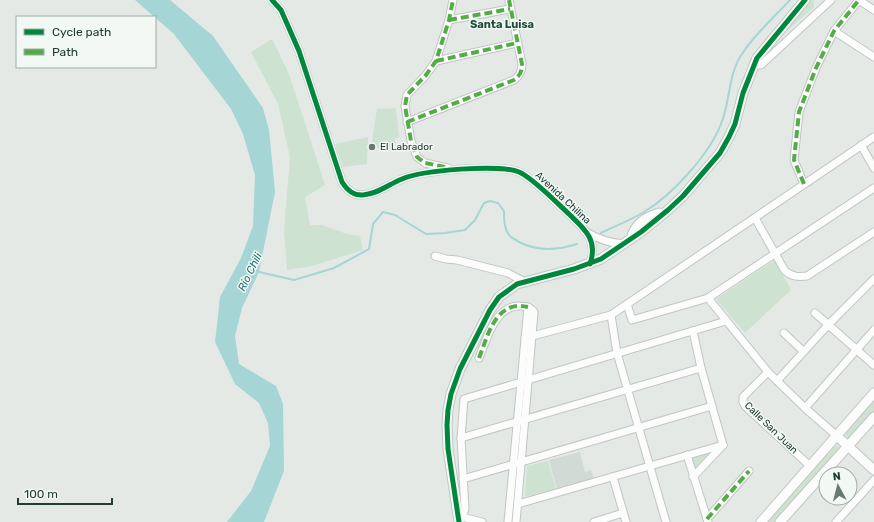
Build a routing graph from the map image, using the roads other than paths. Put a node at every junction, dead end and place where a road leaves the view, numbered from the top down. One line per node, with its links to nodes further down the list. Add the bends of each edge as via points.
1 (272, 0): 19 (street, Avenida Chilina, via 281,10 299,51 342,182 348,191 354,194 371,194 420,173)
2 (452, 0): 9 (street)
3 (508, 0): 7 (street)
4 (805, 0): 14 (street, via 764,48)
5 (831, 0): 14 (street, via 761,65)
6 (859, 0): 8 (street); 10 (street)
7 (510, 9): 9 (street); 11 (street)
8 (874, 10)
9 (449, 20): 13 (street)
10 (834, 31): 12 (street); 20 (street, via 799,112 794,160)
11 (517, 43): 13 (street); 15 (street, via 522,69 514,80)
12 (874, 57)
13 (436, 61): 15 (street, via 407,96)
14 (754, 65): 25 (street, via 735,124 720,153 683,196)
15 (407, 122): 19 (street, via 417,157 425,163)
16 (874, 137): 17 (street)
17 (861, 145): 18 (street); 20 (street)
18 (874, 168)
19 (462, 169): 23 (street, Avenida Chilina, via 508,169 520,172 531,179)
20 (804, 184): 22 (street)
21 (874, 188): 26 (street)
22 (755, 218): 26 (street); 32 (street)
23 (587, 232): 25 (street, Avenida Chilina, via 611,243); 28 (street, Avenida Chilina, via 593,247)
24 (874, 232): 26 (street, via 807,276 791,276)
25 (628, 242): 28 (street)
26 (774, 253): 31 (street)
27 (434, 256): 30 (street, via 508,272)
28 (590, 264): 30 (street)
29 (874, 280): 36 (street)
30 (525, 282): 76 (street, via 516,284 499,297 490,310 460,369 451,394 447,437)
31 (708, 298): 32 (street, via 632,320); 35 (street)
32 (627, 304): 34 (street)
33 (815, 313): 36 (street)
34 (611, 315): 40 (street); 43 (street)
35 (726, 321): 38 (street); 47 (street)
36 (828, 325): 41 (street); 42 (street)
37 (874, 330): 41 (street)
38 (693, 331): 43 (street); 46 (street)
39 (784, 333): 42 (street)
40 (529, 337): 44 (street, via 534,312 528,307 514,306 506,309 492,326); 48 (street); 50 (street)
41 (856, 350): 45 (street); 54 (street)
42 (803, 351): 49 (street)
43 (617, 353): 48 (street); 51 (street)
44 (479, 358)
45 (874, 365)
46 (701, 368): 51 (street); 53 (street)
47 (768, 372): 49 (street); 67 (street, Calle San Juan, via 743,397 743,402)
48 (528, 380): 50 (street); 56 (street)
49 (777, 381): 54 (street)
50 (521, 382): 57 (street); 60 (street, via 464,399)
51 (628, 389): 56 (street); 58 (street)
52 (874, 392): 59 (street)
53 (712, 406): 58 (street); 61 (street)
54 (805, 408): 59 (street)
55 (874, 417): 62 (street)
56 (525, 419): 57 (street); 64 (street)
57 (517, 422): 60 (street); 65 (street)
58 (639, 427): 64 (street); 66 (street)
59 (837, 436): 62 (street); 67 (street)
60 (461, 438): 72 (street)
61 (723, 445): 63 (street); 71 (street)
62 (848, 446): 68 (street); 85 (street)
63 (687, 455): 66 (street); 71 (street)
64 (522, 462): 65 (street); 74 (street)
65 (513, 464): 72 (street); 79 (street)
66 (650, 466): 70 (street); 83 (street)
67 (810, 466): 84 (street)
68 (874, 470)
69 (749, 471): 77 (street)
70 (613, 477): 74 (street); 75 (street)
71 (694, 477): 77 (street)
72 (463, 479): 76 (street, via 464,509)
73 (874, 480): 86 (street)
74 (518, 504): 80 (street)
75 (623, 513): 81 (street); 82 (street)
76 (459, 518): 78 (street)
77 (707, 520)
78 (482, 522)
79 (508, 522)
80 (516, 522)
81 (594, 522)
82 (626, 522)
83 (666, 522)
84 (761, 522)
85 (780, 522)
86 (836, 522)

